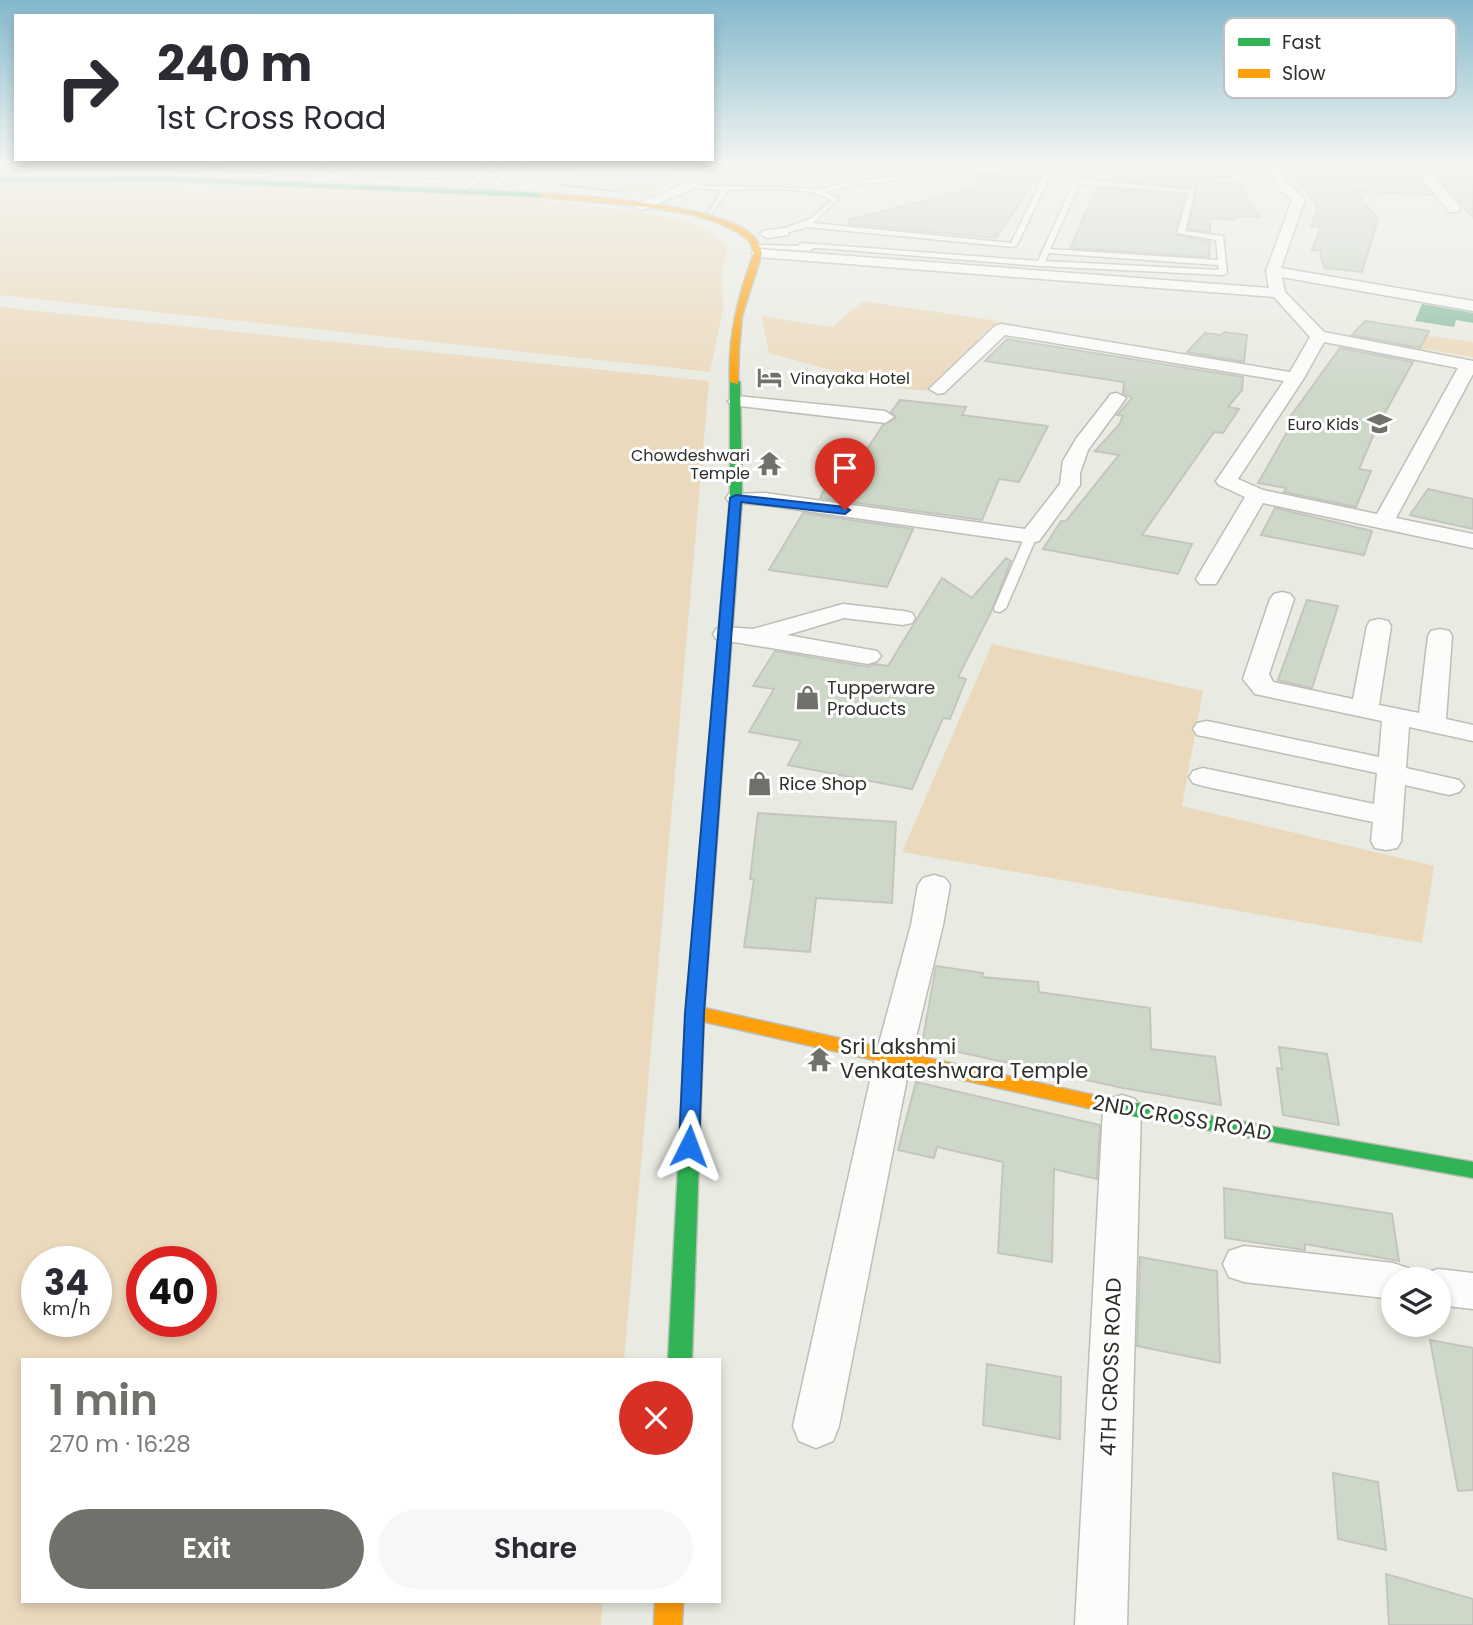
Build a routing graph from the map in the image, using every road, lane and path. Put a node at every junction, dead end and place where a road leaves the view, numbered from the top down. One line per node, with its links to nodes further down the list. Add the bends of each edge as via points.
1 (756, 240): 10 (street)
2 (766, 240): 10 (street)
3 (781, 240): 10 (lane)
4 (953, 240): 5 (lane, via 1013,246)
5 (1016, 240)
6 (1051, 240): 11 (lane)
7 (1220, 240): 12 (lane)
8 (1284, 240): 14 (street)
9 (801, 245): 10 (street); 13 (lane)
10 (769, 247): 15 (lane); 17 (street); 19 (street)
11 (1046, 251): 12 (lane); 13 (lane)
12 (1223, 263): 13 (lane, via 1222,275)
13 (1040, 264)
14 (1273, 271): 17 (street); 18 (street)
15 (1227, 282)
16 (762, 289): 19 (street)
17 (1278, 293): 20 (street)
18 (1473, 306)
19 (738, 314): 25 (street, via 733,362)
20 (1319, 336): 21 (street); 22 (street)
21 (1471, 365): 29 (street)
22 (1295, 378): 23 (street, via 1001,329); 27 (street, via 1226,481)
23 (938, 389)
24 (1117, 398): 30 (street, via 1074,457 1070,485)
25 (737, 401): 26 (street); 28 (street)
26 (885, 417)
27 (1256, 495): 29 (street); 32 (street)
28 (736, 498): 30 (street); 37 (street)
29 (1383, 522): 31 (street)
30 (1031, 536): 34 (lane)
31 (1473, 541)
32 (1208, 579)
33 (1282, 598): 41 (street, via 1256,679 1264,688)
34 (1000, 608)
35 (903, 618): 39 (street, via 843,611)
36 (1379, 626): 41 (street)
37 (725, 634): 39 (street); 50 (street)
38 (1440, 636): 43 (street)
39 (754, 637): 40 (street)
40 (868, 656)
41 (1365, 709): 42 (street)
42 (1396, 716): 43 (street); 46 (street)
43 (1432, 724): 45 (street)
44 (1207, 729): 46 (street)
45 (1473, 733)
46 (1392, 771): 47 (street, via 1387,828); 48 (street)
47 (1203, 777)
48 (1449, 786)
49 (934, 885): 51 (street)
50 (695, 1013): 51 (street, 2ND CROSS ROAD); 58 (street)
51 (893, 1058): 52 (street, 2ND CROSS ROAD); 59 (street)
52 (1122, 1109): 53 (street, 2ND CROSS ROAD); 62 (street, 4TH CROSS ROAD)
53 (1473, 1170)
54 (1244, 1264): 55 (street)
55 (1381, 1280)
56 (1451, 1288): 57 (street)
57 (1473, 1291)
58 (680, 1358)
59 (816, 1426)
60 (669, 1603): 61 (street)
61 (668, 1625)
62 (1101, 1625)

